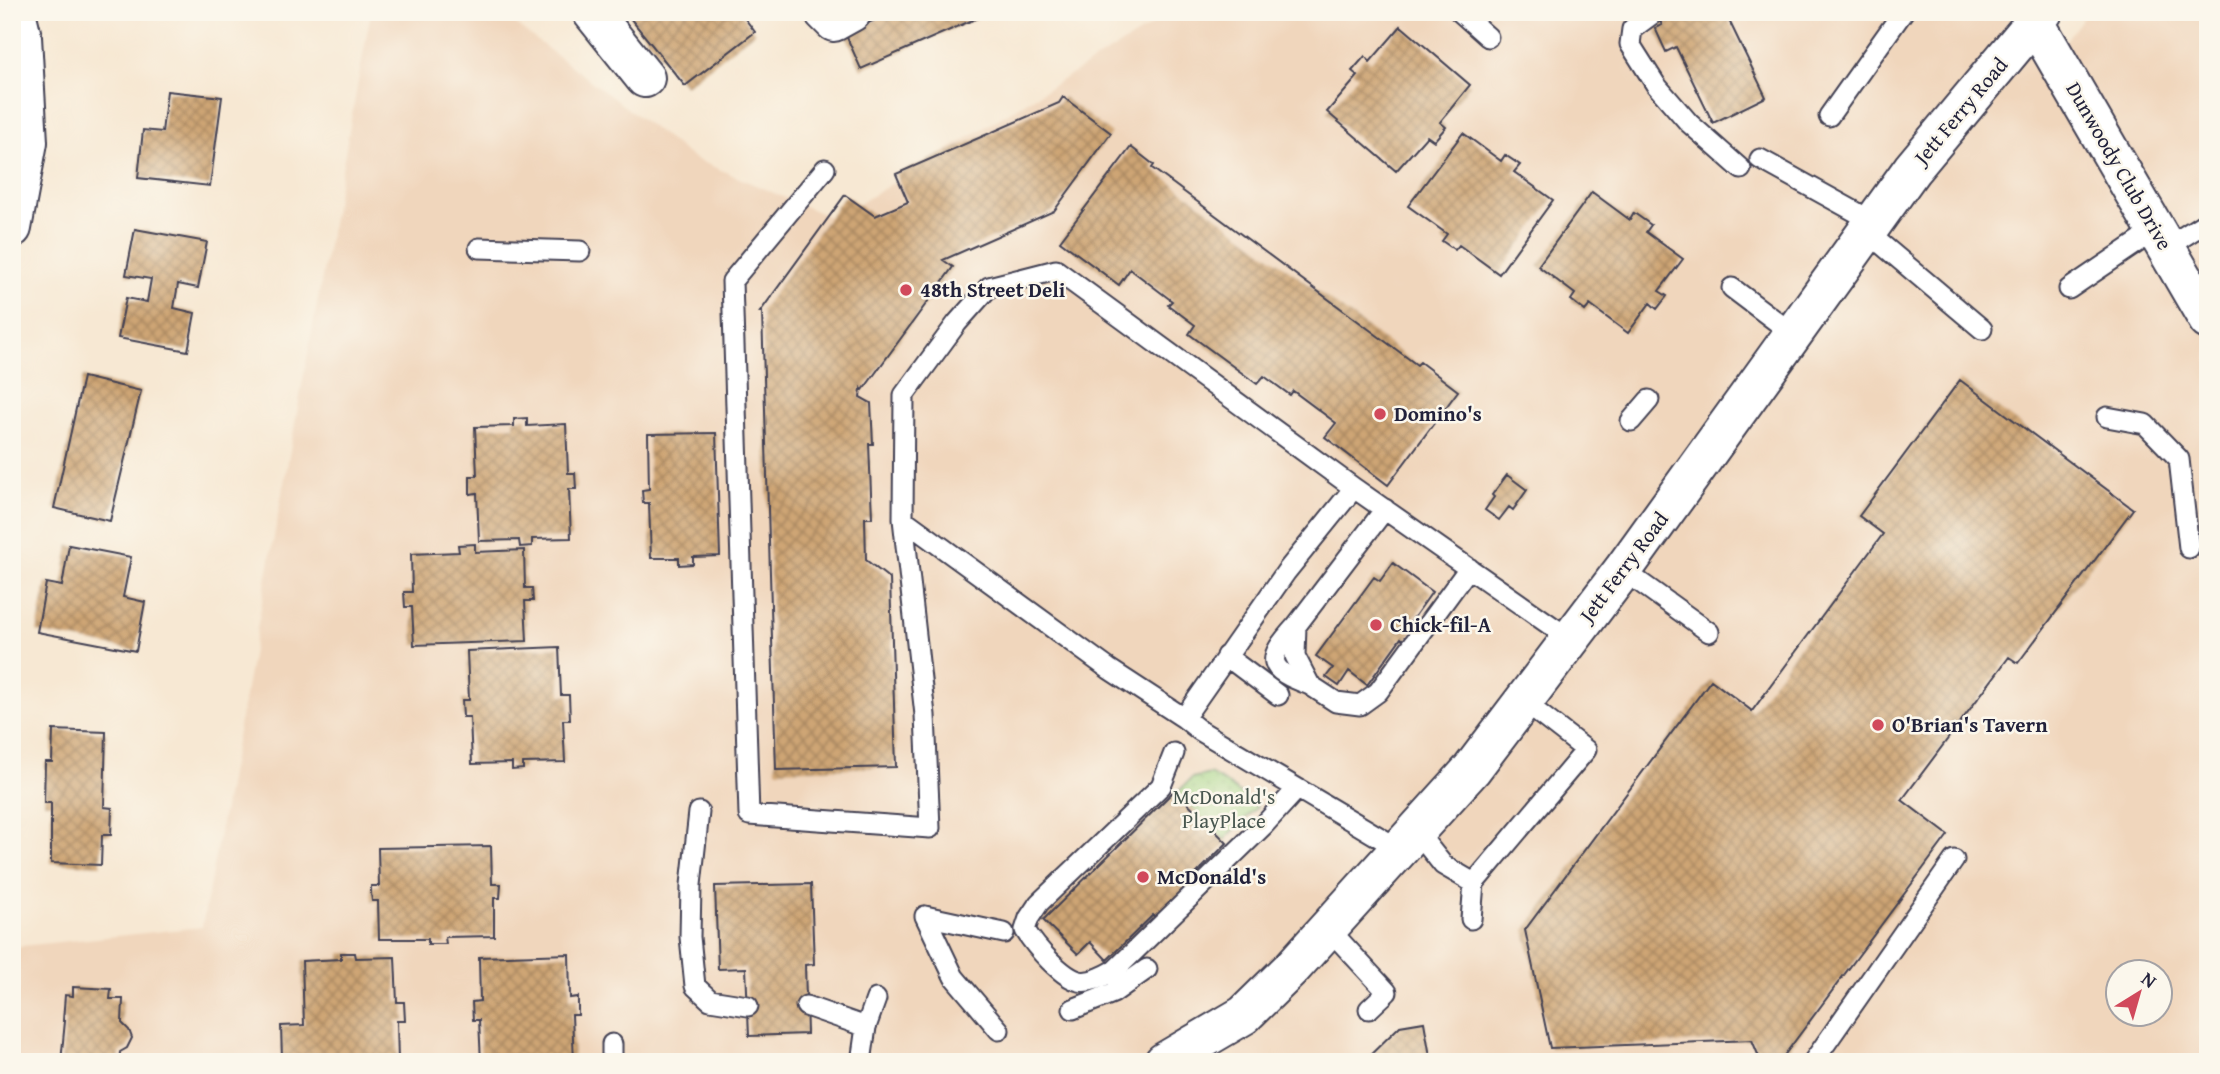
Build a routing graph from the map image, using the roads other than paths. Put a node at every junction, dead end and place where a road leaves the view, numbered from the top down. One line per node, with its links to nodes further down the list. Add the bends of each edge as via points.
1 (16, 12): 17 (street, via 22,37 28,142)
2 (592, 12): 10 (street)
3 (824, 12): 4 (street, via 834,22)
4 (852, 12)
5 (1460, 12): 9 (lane)
6 (1655, 12): 14 (lane, via 1632,29 1630,44 1689,124)
7 (1903, 12): 11 (lane)
8 (2036, 16): 16 (street, Jett Ferry Road); 18 (street, Dunwoody Club Drive)
9 (1488, 37)
10 (645, 78)
11 (1829, 116)
12 (1760, 159): 16 (lane)
13 (825, 169): 31 (lane, via 732,281 749,815 930,828 925,715)
14 (1741, 169)
15 (2208, 221): 18 (lane)
16 (1870, 227): 24 (lane); 25 (street, Jett Ferry Road)
17 (12, 228)
18 (2162, 239): 22 (lane); 23 (street, Dunwoody Club Drive)
19 (479, 248): 20 (lane)
20 (580, 251)
21 (1732, 288): 25 (lane)
22 (2069, 289)
23 (2208, 320)
24 (1982, 329)
25 (1793, 334): 34 (street, Jett Ferry Road)
26 (1649, 400): 28 (lane)
27 (2107, 417): 32 (lane, via 2146,425 2179,459)
28 (1631, 421)
29 (1354, 488): 30 (lane); 31 (lane, via 1056,270 989,287 904,395); 37 (lane)
30 (1385, 509): 33 (lane); 33 (lane, via 1296,626 1295,656 1310,685 1336,702 1360,705 1378,692)
31 (903, 519): 40 (lane)
32 (2189, 548)
33 (1469, 568): 36 (lane)
34 (1623, 570): 35 (lane); 36 (street, Jett Ferry Road)
35 (1709, 632)
36 (1570, 639): 39 (street, Jett Ferry Road)
37 (1226, 656): 38 (lane); 40 (lane)
38 (1278, 695)
39 (1523, 701): 44 (street, Jett Ferry Road, via 1472,769); 46 (lane, via 1586,751)
40 (1184, 718): 42 (lane)
41 (1174, 753): 42 (lane, via 1161,786 1029,918 1025,930 1035,946 1068,978 1098,980 1115,970)
42 (1297, 789): 44 (lane)
43 (699, 812): 52 (lane, via 691,885 695,986 710,1000)
44 (1408, 840): 46 (lane); 48 (street, Jett Ferry Road)
45 (1954, 860): 60 (lane)
46 (1474, 883): 47 (lane)
47 (1471, 919)
48 (1328, 928): 55 (lane, via 1387,992); 58 (street, Jett Ferry Road, via 1244,1015)
49 (1004, 933): 57 (lane, via 925,916 954,977)
50 (1147, 969): 54 (lane, via 1113,993)
51 (876, 999): 56 (lane)
52 (748, 1006)
53 (806, 1006): 56 (lane)
54 (1073, 1009)
55 (1369, 1009)
56 (866, 1027): 59 (lane)
57 (999, 1030)
58 (1181, 1057)
59 (861, 1062)
60 (1813, 1062)

